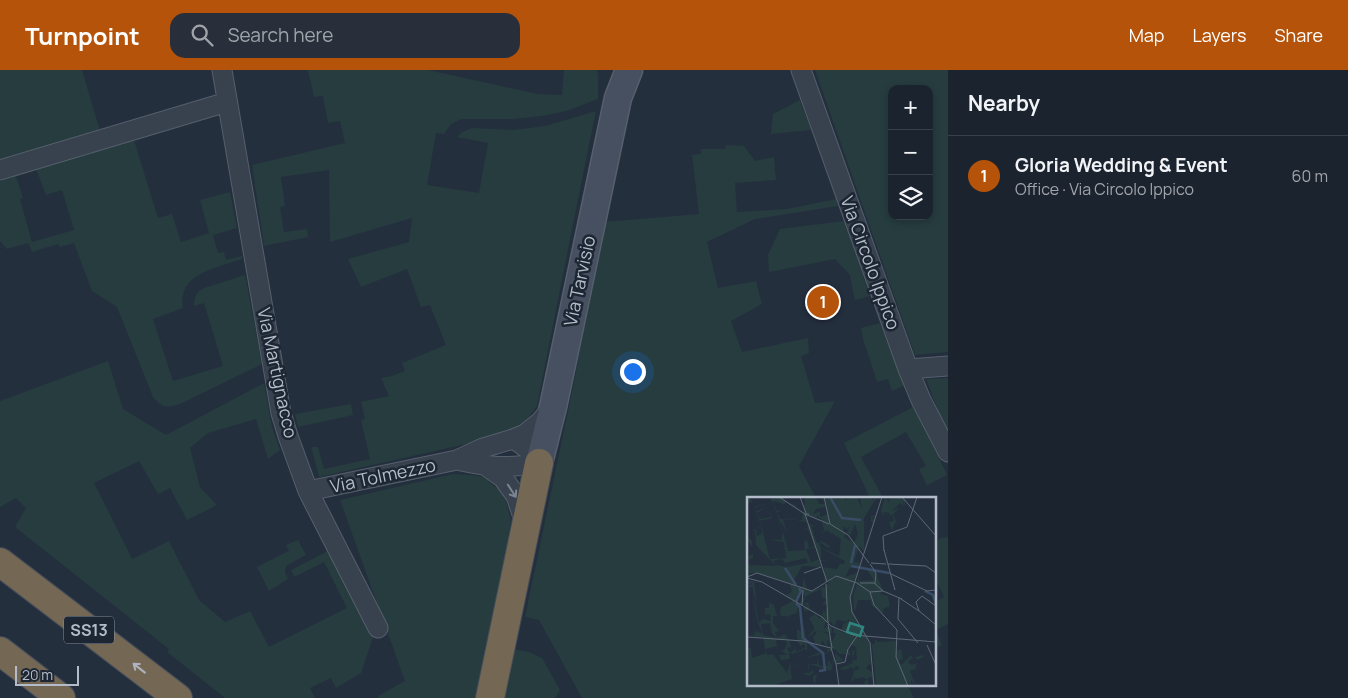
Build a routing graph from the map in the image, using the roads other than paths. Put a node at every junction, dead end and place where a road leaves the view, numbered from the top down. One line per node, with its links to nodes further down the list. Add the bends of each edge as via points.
1 (222, 70): 6 (street, Via Martignacco)
2 (617, 70): 5 (main road, Via Tarvisio)
3 (630, 70): 5 (main road, Via Tarvisio)
4 (801, 70): 9 (street, Via Circolo Ippico)
5 (618, 98): 10 (main road, Via Tarvisio)
6 (227, 102): 7 (street); 16 (street, Via Martignacco, via 282,413)
7 (0, 170)
8 (948, 366): 9 (street)
9 (908, 369): 12 (street, Via Circolo Ippico)
10 (553, 407): 11 (street, Via Tolmezzo, via 540,422); 14 (main road, Via Tarvisio)
11 (513, 439): 13 (street, Via Tolmezzo); 14 (street, via 531,452)
12 (948, 452)
13 (457, 460): 15 (street, Via Tolmezzo); 16 (street, Via Tolmezzo)
14 (538, 462): 15 (street, Via Tolmezzo, via 506,467); 17 (highway)
15 (486, 466): 17 (street, Via Tolmezzo, one-way to 17, via 503,478 516,496)
16 (308, 491): 19 (street, Via Martignacco)
17 (526, 524): 23 (highway)
18 (0, 562): 22 (highway, SS13, one-way to 18)
19 (378, 628)
20 (0, 651): 21 (highway)
21 (61, 698)
22 (178, 698)
23 (490, 698)

